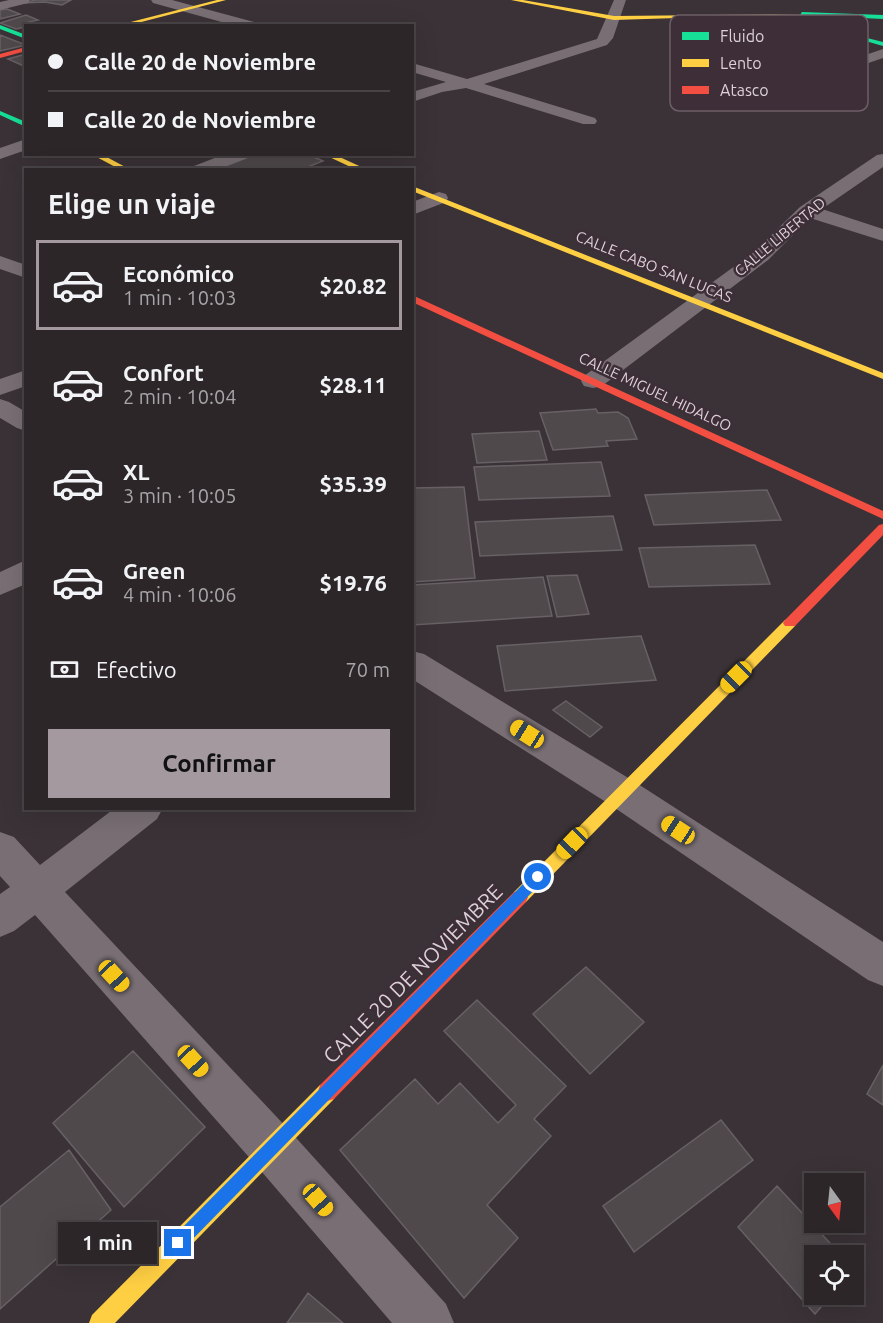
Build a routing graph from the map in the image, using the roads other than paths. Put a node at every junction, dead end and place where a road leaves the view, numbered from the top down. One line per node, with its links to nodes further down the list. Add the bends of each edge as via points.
1 (24, 0): 6 (street)
2 (157, 0): 7 (street)
3 (223, 0): 7 (street)
4 (514, 0): 15 (street)
5 (620, 0): 15 (street)
6 (0, 6)
7 (184, 8): 16 (street); 17 (street)
8 (797, 14): 9 (street); 10 (street); 11 (street)
9 (751, 15)
10 (803, 15)
11 (826, 15)
12 (868, 16): 14 (street)
13 (670, 17): 15 (street)
14 (883, 17)
15 (614, 18): 27 (street, via 602,42)
16 (124, 24)
17 (245, 24)
18 (0, 27): 19 (street)
19 (24, 36)
20 (868, 40): 21 (street)
21 (883, 44)
22 (24, 50): 24 (street)
23 (883, 53): 25 (street)
24 (0, 56)
25 (868, 58)
26 (414, 68): 27 (street)
27 (471, 83): 28 (street); 30 (street)
28 (414, 96)
29 (0, 113): 31 (street)
30 (589, 121)
31 (24, 124)
32 (24, 145): 33 (street)
33 (0, 154)
34 (98, 156): 38 (street)
35 (237, 156): 39 (street)
36 (331, 156): 40 (street)
37 (883, 159): 44 (street, CALLE LIBERTAD)
38 (124, 168)
39 (205, 168)
40 (360, 168)
41 (414, 189): 42 (street, CALLE CABO SAN LUCAS)
42 (439, 198): 43 (street); 49 (street, CALLE CABO SAN LUCAS)
43 (414, 208)
44 (807, 211): 45 (street); 49 (street, CALLE LIBERTAD, via 761,256)
45 (883, 235)
46 (0, 262): 47 (street)
47 (24, 271)
48 (414, 299): 52 (street, CALLE MIGUEL HIDALGO)
49 (700, 303): 50 (street, CALLE CABO SAN LUCAS); 52 (street, CALLE LIBERTAD)
50 (883, 376)
51 (24, 378): 53 (street)
52 (593, 381): 56 (street, CALLE MIGUEL HIDALGO)
53 (0, 388)
54 (0, 407): 55 (street)
55 (24, 422)
56 (883, 515)
57 (883, 528): 61 (street, CALLE 20 DE NOVIEMBRE)
58 (24, 571): 59 (street)
59 (0, 585)
60 (414, 664): 61 (street)
61 (622, 793): 66 (street); 67 (street, CALLE 20 DE NOVIEMBRE)
62 (141, 810): 64 (street)
63 (0, 849): 64 (street)
64 (36, 890): 65 (street); 67 (street)
65 (0, 918)
66 (883, 966)
67 (272, 1147): 68 (street, CALLE 20 DE NOVIEMBRE); 69 (street)
68 (100, 1323)
69 (427, 1323)

